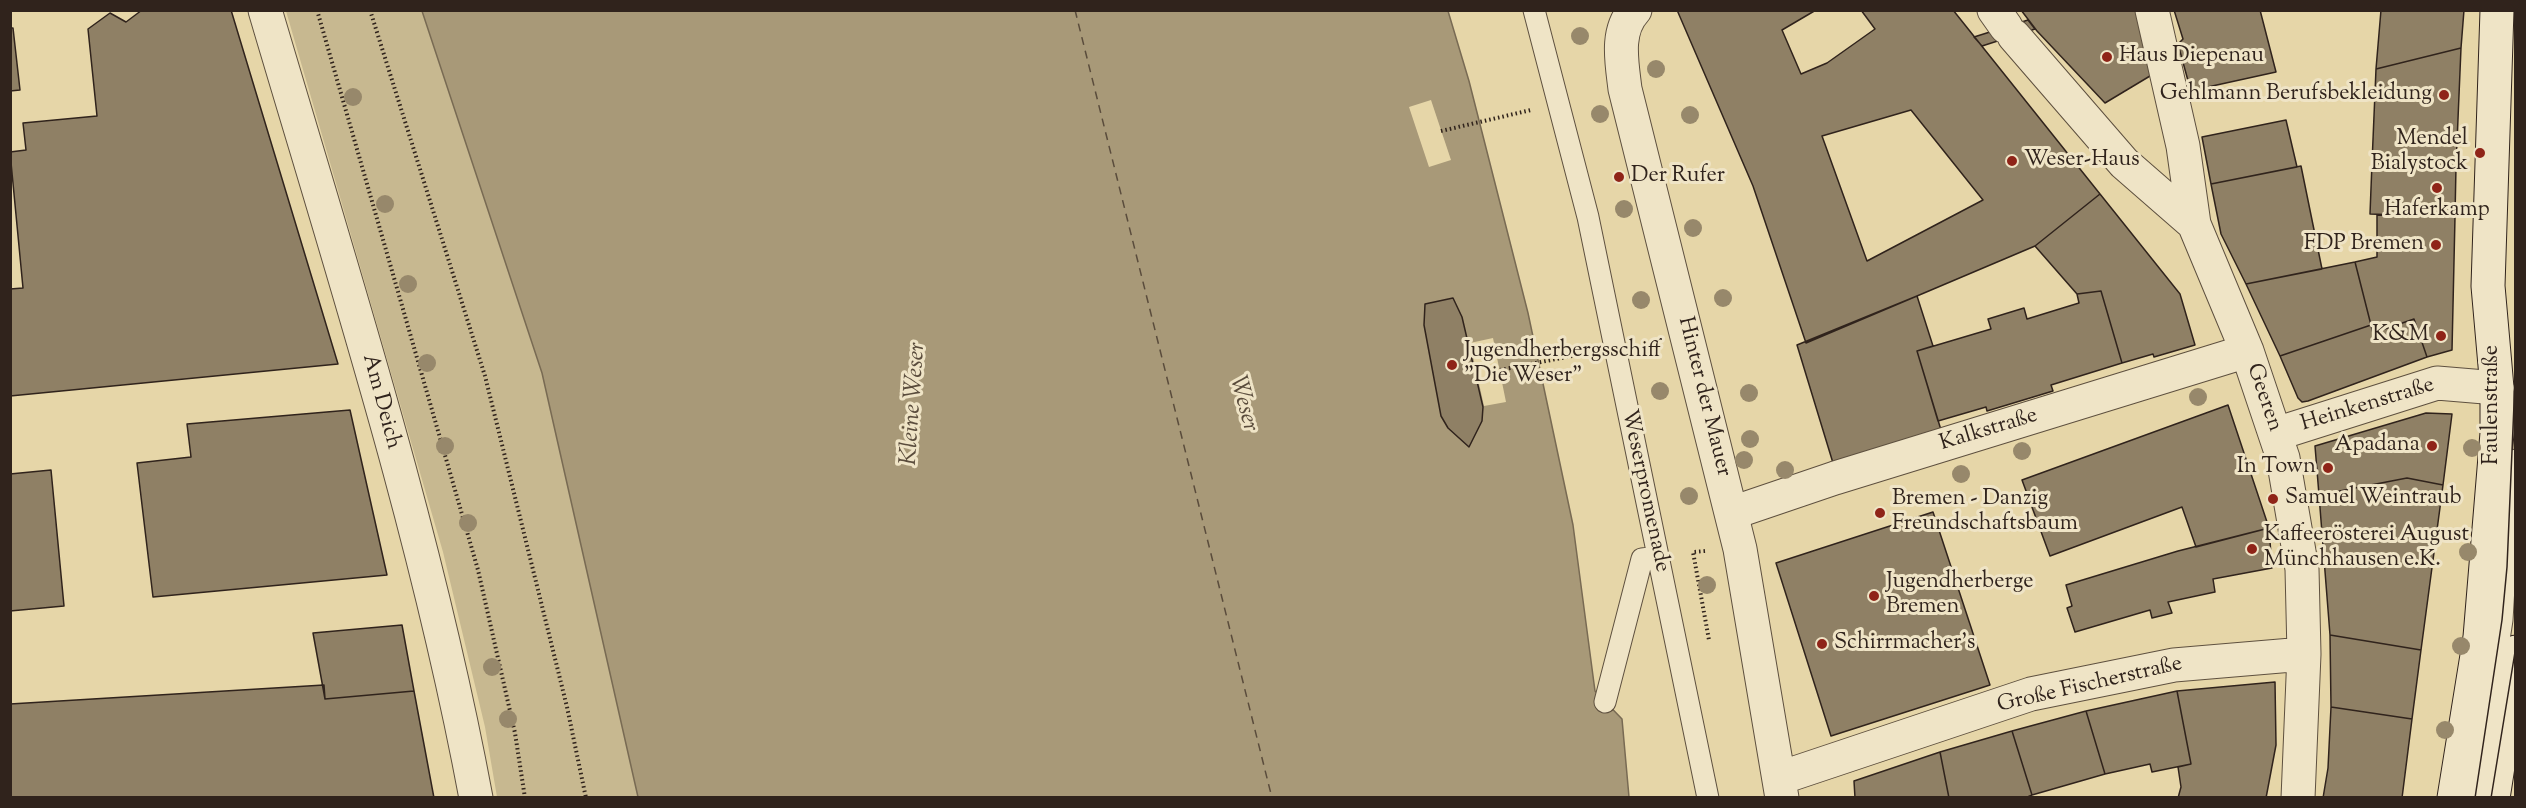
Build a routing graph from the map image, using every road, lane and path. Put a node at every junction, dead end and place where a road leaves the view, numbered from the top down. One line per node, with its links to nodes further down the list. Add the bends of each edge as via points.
1 (265, 10): 26 (street, Am Deich, via 376,385 423,560)
2 (317, 10): 27 (path, via 478,570 515,733)
3 (370, 10): 28 (path, via 484,376)
4 (1534, 10): 20 (lane, Weserpromenade, via 1587,217)
5 (2152, 10): 11 (street, Geeren, via 2183,146)
6 (2497, 10): 15 (street, Faulenstraße, via 2488,286)
7 (1626, 13): 18 (street, Hinter der Mauer, via 1620,46 1625,89)
8 (2005, 24): 11 (street, via 2124,163)
9 (1524, 112): 10 (path)
10 (1441, 131)
11 (2194, 224): 12 (street, Geeren)
12 (2247, 351): 16 (street, Geeren); 18 (street, Kalkstraße)
13 (1585, 354): 14 (path)
14 (1500, 370)
15 (2497, 388): 16 (street, Heinkenstraße, via 2438,383); 31 (street, Faulenstraße, via 2480,637)
16 (2276, 434): 23 (street, Geeren, via 2302,569)
17 (2516, 460): 32 (lane, via 2511,471 2502,620)
18 (1732, 513): 19 (street, Hinter der Mauer)
19 (1740, 549): 21 (path, via 1694,552); 25 (street, Hinter der Mauer)
20 (1658, 557): 24 (lane, via 1642,560); 29 (lane, Weserpromenade)
21 (1709, 643)
22 (2516, 652): 33 (street)
23 (2304, 654): 25 (street, Große Fischerstraße, via 2174,664 2031,694); 30 (street, Geeren)
24 (1605, 702)
25 (1781, 788)
26 (476, 798)
27 (525, 798)
28 (586, 798)
29 (1708, 798)
30 (2298, 798)
31 (2454, 798)
32 (2475, 798)
33 (2493, 798)

